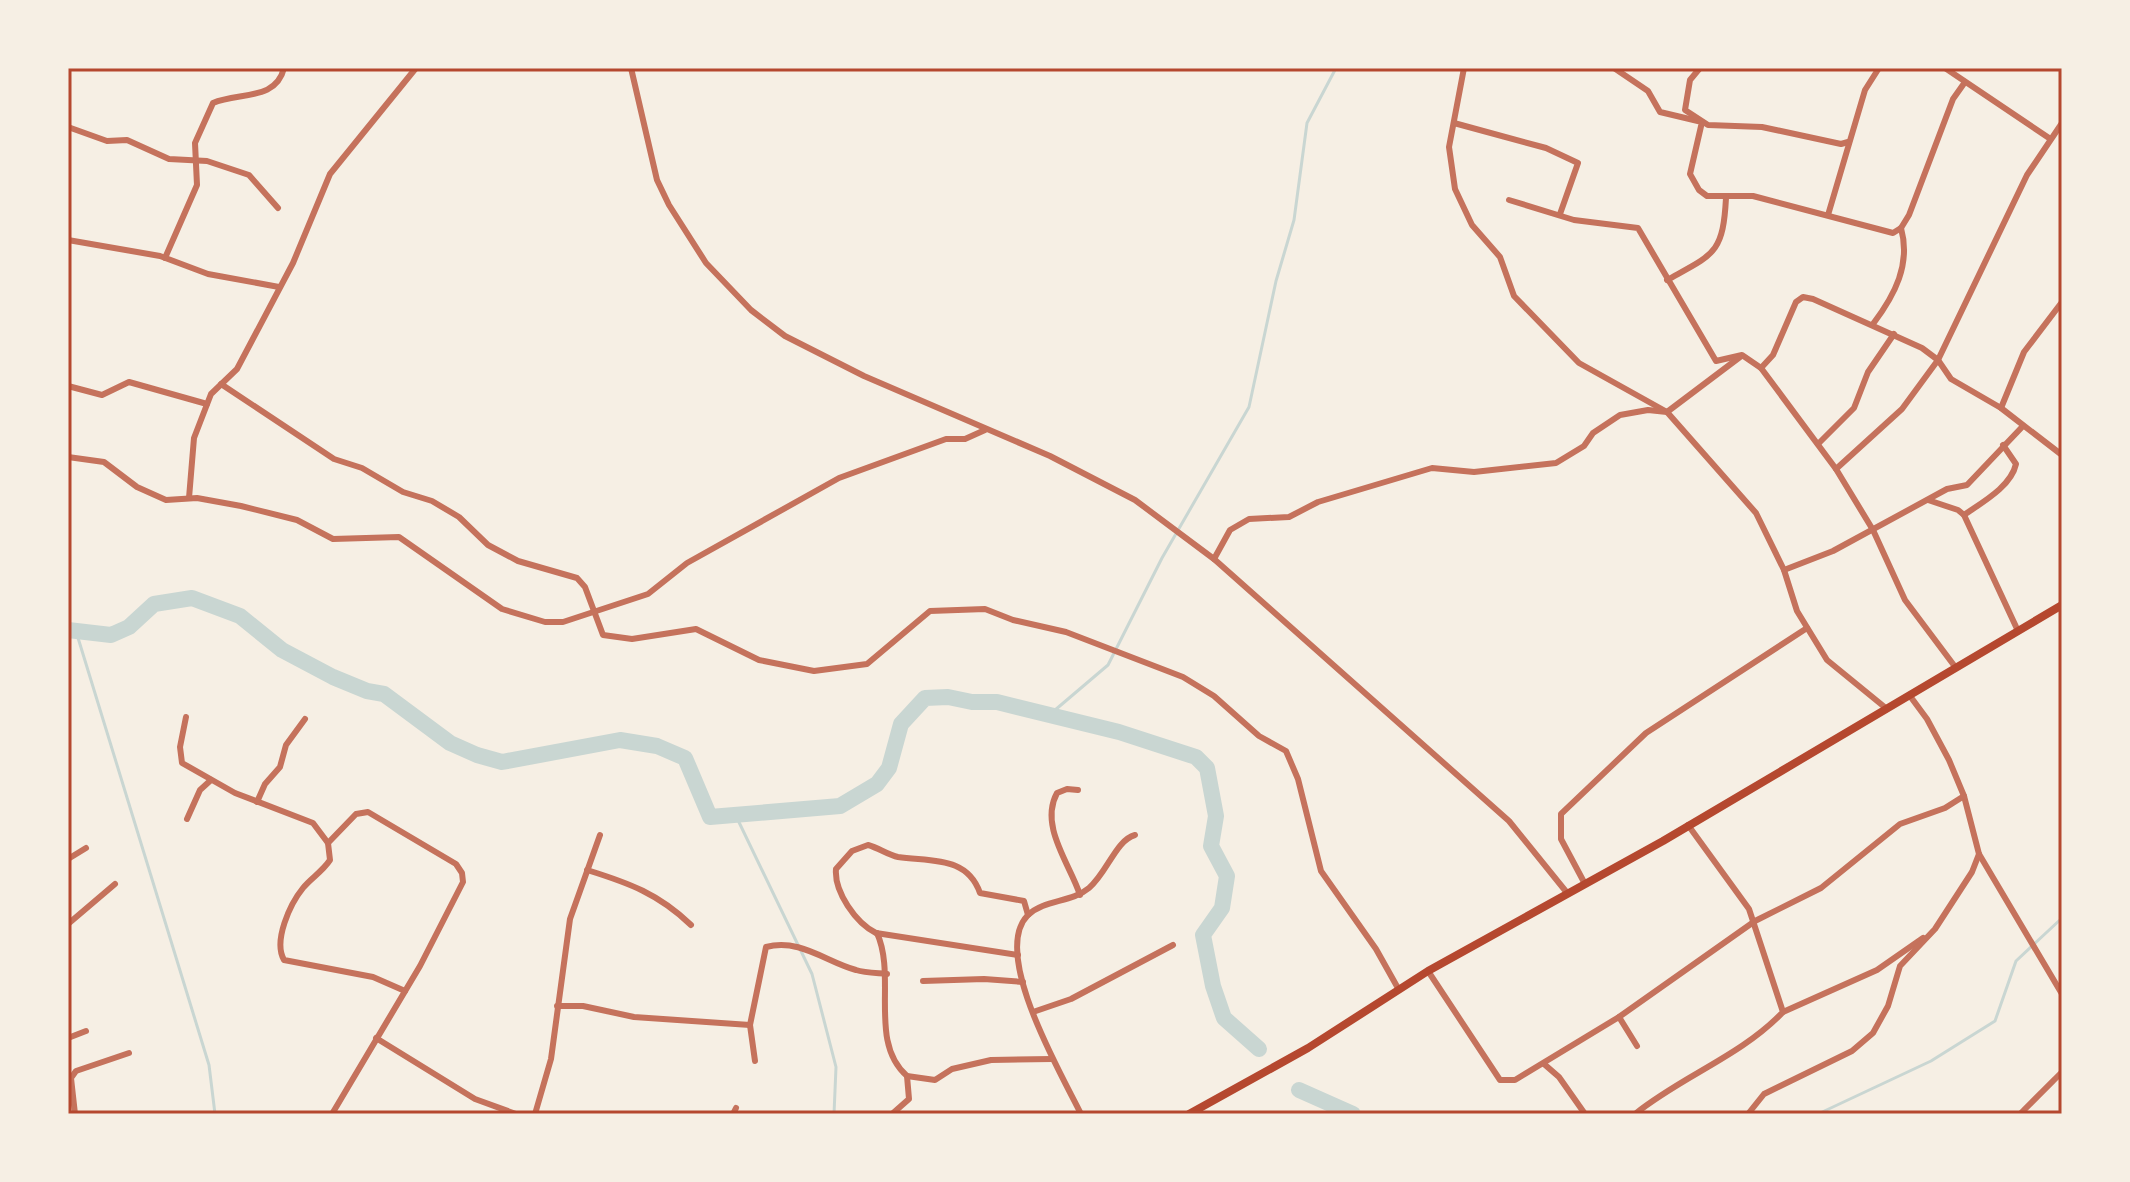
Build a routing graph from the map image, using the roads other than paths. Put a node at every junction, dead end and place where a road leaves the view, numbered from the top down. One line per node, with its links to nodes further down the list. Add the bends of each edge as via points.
1 (284, 68): 16 (street, via 278,84 268,91 213,103 195,143)
2 (416, 68): 26 (street, via 330,174)
3 (631, 68): 39 (street, via 657,180 669,205 706,263 751,310 785,336)
4 (1464, 68): 11 (street)
5 (1614, 68): 10 (street, via 1648,91 1660,112)
6 (1700, 68): 10 (street, via 1690,80 1685,110)
7 (1879, 68): 15 (street, via 1865,90)
8 (1945, 68): 9 (street)
9 (1965, 82): 14 (street); 22 (street, via 1953,99)
10 (1702, 122): 15 (street); 17 (street, via 1690,174 1707,196)
11 (1454, 123): 20 (street, via 1546,148 1578,163); 37 (street, via 1449,147 1455,189 1472,225 1500,257 1514,296 1579,363)
12 (2062, 123): 14 (street)
13 (68, 127): 16 (street, via 107,141 127,140 169,159)
14 (2049, 138): 31 (street)
15 (1848, 142): 21 (street)
16 (196, 160): 19 (street, via 249,175); 24 (street, via 197,185)
17 (1726, 198): 21 (street, via 1753,196); 25 (street, via 1722,241 1705,259)
18 (1509, 200): 20 (street)
19 (278, 208)
20 (1560, 214): 25 (street, via 1638,228)
21 (1828, 215): 22 (street, via 1893,233)
22 (1901, 228): 28 (street, via 1907,249 1901,279)
23 (68, 240): 24 (street)
24 (165, 258): 26 (street, via 208,274)
25 (1667, 280): 30 (street, via 1716,361)
26 (279, 287): 33 (street, via 237,369)
27 (2062, 302): 36 (street, via 2024,352)
28 (1873, 324): 29 (street); 32 (street, via 1803,297)
29 (1894, 334): 31 (street); 40 (street, via 1868,372 1854,408)
30 (1742, 355): 32 (street); 37 (street)
31 (1938, 360): 36 (street, via 1951,379); 44 (street, via 1902,409)
32 (1761, 368): 40 (street)
33 (221, 384): 35 (street); 52 (street, via 334,459 459,517 498,550 577,578)
34 (68, 386): 35 (street, via 102,395 129,382)
35 (207, 404): 45 (street, via 194,438)
36 (2001, 408): 38 (street)
37 (1667, 412): 49 (street, via 1620,415 1556,463 1474,472 1432,468 1318,502 1289,517 1249,519 1230,530); 50 (street, via 1756,513)
38 (2023, 426): 41 (street); 42 (street)
39 (985, 430): 49 (street, via 1135,500); 52 (street, via 839,478 687,563 648,594)
40 (1818, 444): 44 (street)
41 (2003, 445): 46 (street, via 1967,485); 47 (street, via 2016,464 2014,471)
42 (2062, 455)
43 (68, 457): 45 (street, via 104,462 137,487 166,500)
44 (1836, 469): 48 (street)
45 (189, 498): 52 (street, via 297,520 333,539 399,537 520,616 563,622)
46 (1925, 500): 47 (street); 48 (street)
47 (1964, 515): 54 (street)
48 (1873, 530): 50 (street); 55 (street, via 1905,600)
49 (1214, 559): 75 (street, via 1509,821)
50 (1784, 570): 53 (street)
51 (2062, 605): 54 (main road)
52 (596, 613): 89 (street, via 603,635 632,639 696,629 759,660 814,671 867,664 930,611 985,609 1066,632 1183,677 1286,751 1321,871)
53 (1807, 628): 57 (street, via 1827,660); 74 (street, via 1646,733 1561,814 1561,839)
54 (2018, 631): 55 (main road)
55 (1956, 668): 56 (main road)
56 (1910, 696): 57 (main road); 62 (street, via 1927,719)
57 (1887, 709): 65 (main road)
58 (186, 717): 60 (street, via 180,758)
59 (305, 719): 63 (street)
60 (211, 780): 63 (street); 64 (street, via 200,790)
61 (1078, 790): 76 (street, via 1057,793 1054,813 1059,851)
62 (1964, 796): 70 (street); 78 (street, via 1900,824 1821,888)
63 (257, 802): 68 (street, via 313,823)
64 (187, 819)
65 (1688, 825): 74 (main road); 78 (street)
66 (600, 835): 72 (street)
67 (1135, 835): 76 (street, via 1119,845 1106,872)
68 (328, 843): 90 (street, via 330,860 303,888 281,937 280,953 284,960 373,977); 90 (street, via 356,814 368,812 456,864 462,873 463,882)
69 (86, 848): 71 (street)
70 (1979, 854): 81 (street); 91 (street)
71 (68, 859)
72 (587, 870): 80 (street, via 666,901); 92 (street, via 570,919)
73 (115, 884): 79 (street)
74 (1585, 884): 75 (main road)
75 (1568, 894): 85 (main road)
76 (1080, 895): 77 (street)
77 (1028, 915): 82 (street, via 1020,899 980,893 975,879 955,863 893,856 868,845 852,851 835,874 851,913); 84 (street, via 1017,936)
78 (1755, 921): 94 (street); 95 (street)
79 (68, 924)
80 (691, 925)
81 (1935, 929): 94 (street, via 1877,970); 116 (street, via 1900,966 1873,1033 1852,1051 1764,1094)
82 (876, 933): 84 (street); 86 (street)
83 (1173, 945): 93 (street, via 1071,999)
84 (1018, 955): 88 (street)
85 (1428, 971): 89 (main road); 104 (street, via 1500,1080 1515,1080)
86 (887, 974): 96 (street, via 855,970 825,954 778,944 766,947); 106 (street, via 888,1044)
87 (923, 981): 88 (street)
88 (1023, 982): 93 (street)
89 (1399, 990): 113 (main road)
90 (405, 991): 99 (street)
91 (2062, 994)
92 (557, 1006): 96 (street); 110 (street, via 551,1059)
93 (1033, 1012): 102 (street)
94 (1783, 1012): 115 (street, via 1759,1037)
95 (1619, 1017): 100 (street); 104 (street)
96 (750, 1025): 103 (street)
97 (86, 1031): 98 (street)
98 (68, 1038)
99 (376, 1038): 108 (street); 109 (street, via 475,1099)
100 (1637, 1046)
101 (129, 1053): 107 (street, via 76,1071 71,1078)
102 (1052, 1059): 106 (street, via 991,1060 952,1069 935,1080); 112 (street)
103 (755, 1061)
104 (1544, 1064): 114 (street)
105 (2062, 1072): 117 (street)
106 (907, 1076): 111 (street, via 909,1099)
107 (75, 1114)
108 (332, 1114)
109 (516, 1114)
110 (535, 1114)
111 (892, 1114)
112 (1081, 1114)
113 (1189, 1114)
114 (1585, 1114)
115 (1635, 1114)
116 (1748, 1114)
117 (2020, 1114)

